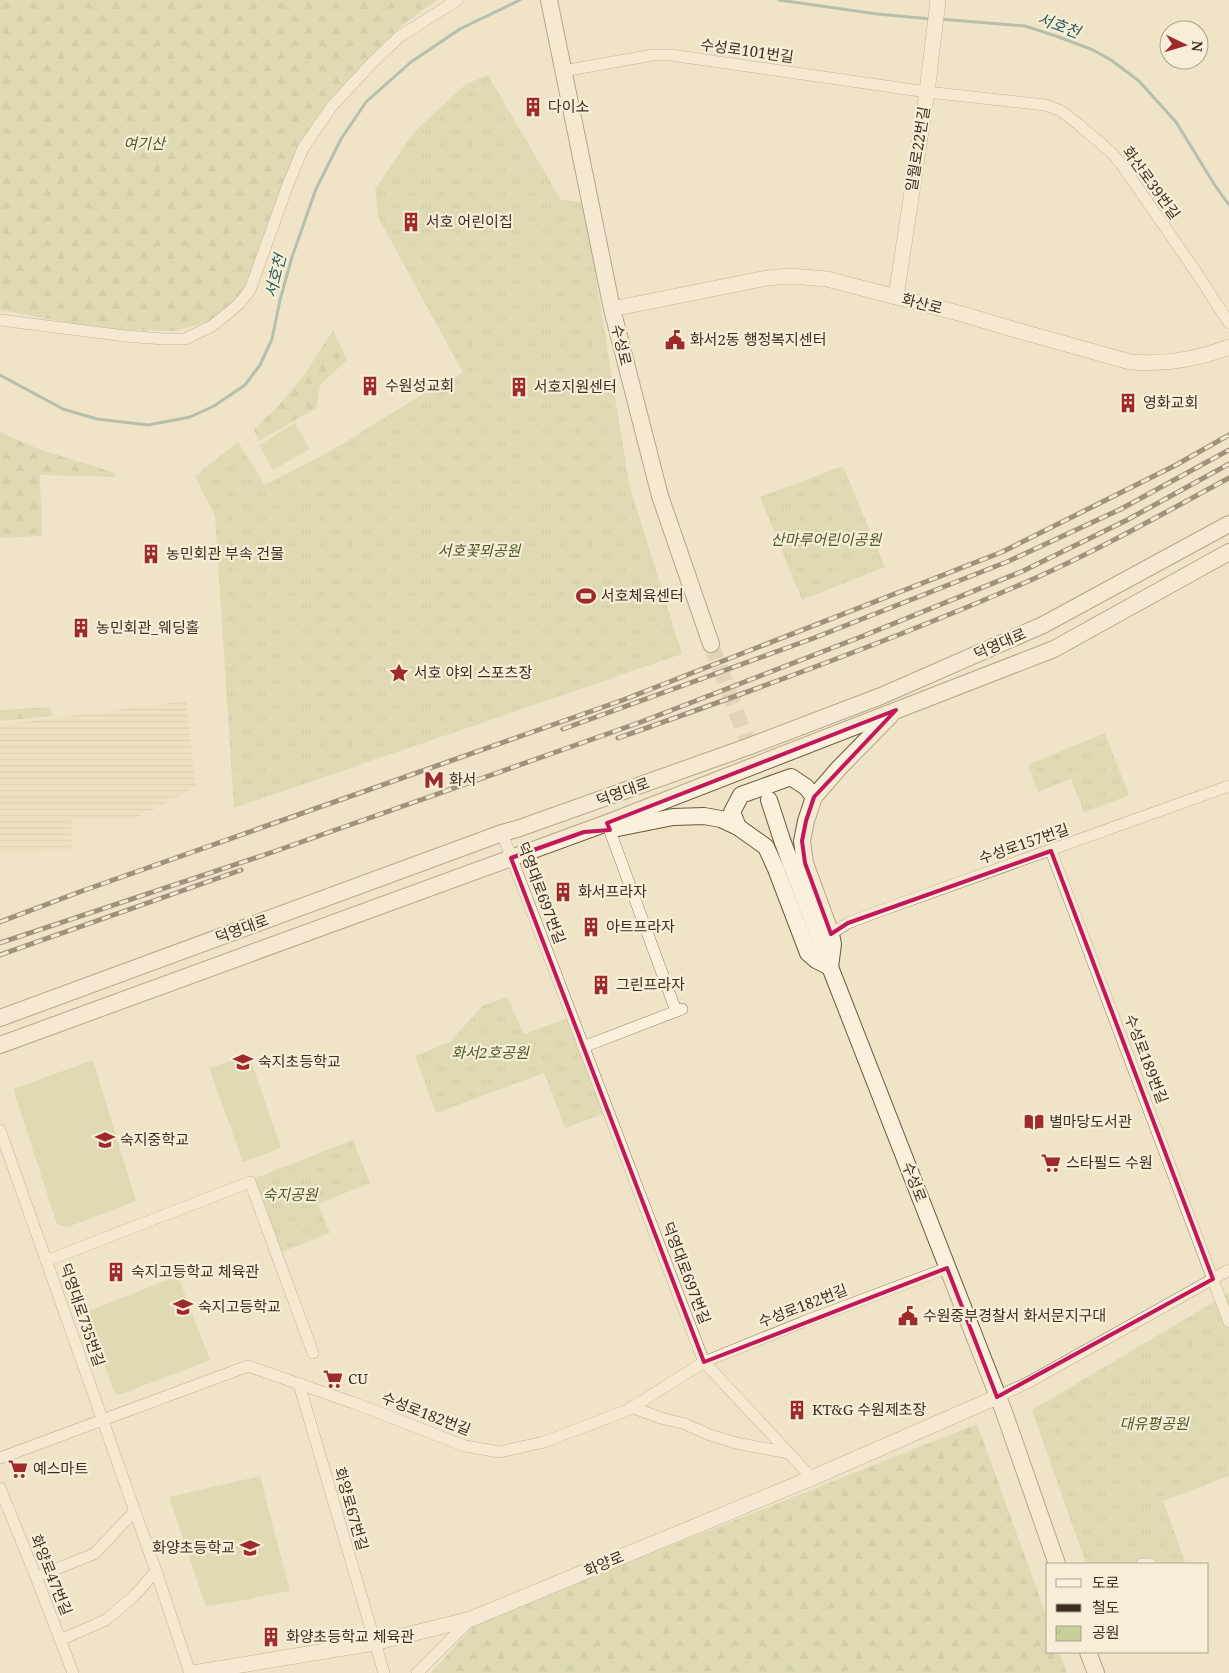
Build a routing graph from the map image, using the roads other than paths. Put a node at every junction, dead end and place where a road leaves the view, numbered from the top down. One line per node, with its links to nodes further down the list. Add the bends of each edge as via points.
1 (457, 0): 8 (street, via 399,37 332,106 303,148 250,290 239,304 212,326 185,339 164,339)
2 (549, 0): 4 (main road, 수성로)
3 (938, 0): 5 (street, 일월로22번길)
4 (563, 71): 5 (street, 수성로101번길, via 662,55); 7 (main road, 수성로)
5 (927, 92): 6 (street, 일월로22번길); 9 (street, 화산로39번길, via 1046,105 1078,124 1122,165)
6 (896, 297): 7 (street, 화산로, via 827,279 790,276); 10 (street, 화산로, via 1130,362 1179,361)
7 (612, 309): 13 (main road, 수성로, via 660,496)
8 (0, 320)
9 (1229, 323)
10 (1229, 347)
11 (1229, 524): 20 (main road, 덕영대로, via 1043,625 881,696)
12 (1229, 552): 14 (main road, 덕영대로, via 1054,649)
13 (712, 644)
14 (896, 710): 16 (main road); 18 (main road, 덕영대로)
15 (1229, 786): 21 (street, 수성로157번길)
16 (814, 797): 19 (main road, via 806,787 790,778 741,795 732,812); 23 (main road, via 802,841 805,862)
17 (769, 800): 24 (main road, 수성로)
18 (608, 826): 19 (main road, via 704,816); 22 (main road, 덕영대로); 27 (street, via 680,1010)
19 (738, 827): 24 (main road, via 766,847 808,953)
20 (502, 833): 22 (street, 덕영대로697번길); 25 (main road, 덕영대로)
21 (1051, 851): 23 (street, 수성로157번길, via 870,914); 32 (street, 수성로189번길)
22 (511, 858): 26 (main road, 덕영대로); 27 (street, 덕영대로697번길)
23 (831, 934): 24 (main road)
24 (830, 967): 30 (main road, 수성로)
25 (0, 1018)
26 (0, 1045)
27 (584, 1047): 35 (street, 덕영대로697번길)
28 (0, 1130): 29 (street, 덕영대로735번길)
29 (46, 1261): 34 (street, via 250,1182); 39 (street, 덕영대로735번길)
30 (947, 1268): 35 (street, 수성로182번길); 37 (main road, 수성로)
31 (1229, 1270): 32 (street)
32 (1213, 1279): 33 (street, 수성로189번길); 37 (street)
33 (1229, 1322)
34 (313, 1353)
35 (704, 1362): 38 (street, 수성로182번길); 40 (street, 덕영대로697번길)
36 (298, 1384): 38 (street, 수성로182번길, via 466,1446 499,1452 544,1442); 39 (street, 수성로182번길, via 248,1366); 50 (street, 화양로67번길)
37 (997, 1397): 42 (street, 화양로); 45 (main road, 수성로)
38 (632, 1407): 40 (street, via 736,1443)
39 (103, 1420): 41 (street, 수성로182번길); 44 (street, 덕영대로735번길)
40 (789, 1453): 42 (street, 덕영대로697번길)
41 (0, 1458)
42 (812, 1478): 48 (street, 화양로)
43 (0, 1488): 47 (street, 화양로47번길)
44 (135, 1511): 46 (street, 덕영대로735번길); 47 (street, via 94,1554)
45 (1057, 1563)
46 (156, 1571): 49 (street, via 106,1620); 52 (street, 덕영대로735번길)
47 (36, 1577): 49 (street, 화양로47번길)
48 (471, 1619): 50 (street, 화양로); 55 (street)
49 (60, 1640): 53 (street, 화양로47번길)
50 (374, 1643): 52 (street, 화양로); 54 (street, 화양로67번길)
51 (1088, 1653): 56 (main road)
52 (198, 1672)
53 (73, 1673)
54 (384, 1673)
55 (417, 1673)
56 (1096, 1673)

